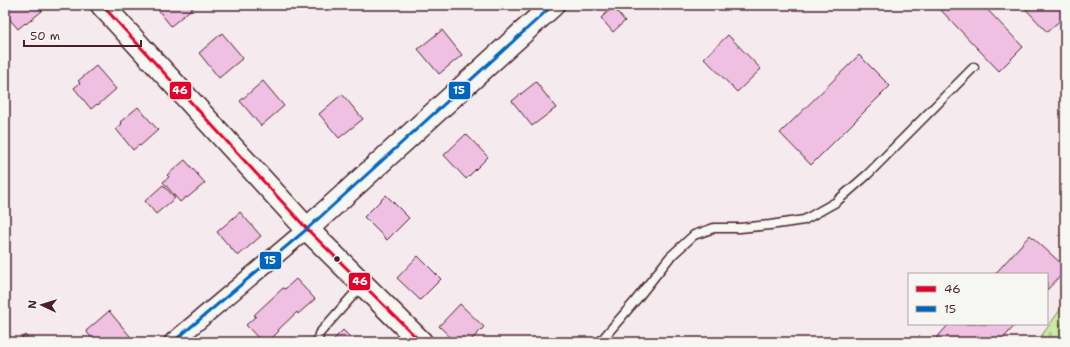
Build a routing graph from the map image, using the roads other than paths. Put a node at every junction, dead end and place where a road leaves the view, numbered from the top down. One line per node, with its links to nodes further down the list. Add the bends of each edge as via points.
1 (102, 5): 4 (main road)
2 (553, 5): 4 (main road)
3 (974, 67): 9 (lane, via 867,175 836,202 804,220 740,228 714,228 694,235 670,257)
4 (307, 229): 5 (main road); 6 (street)
5 (363, 284): 7 (lane, via 325,327); 8 (main road)
6 (173, 342)
7 (318, 342)
8 (421, 342)
9 (600, 342)

